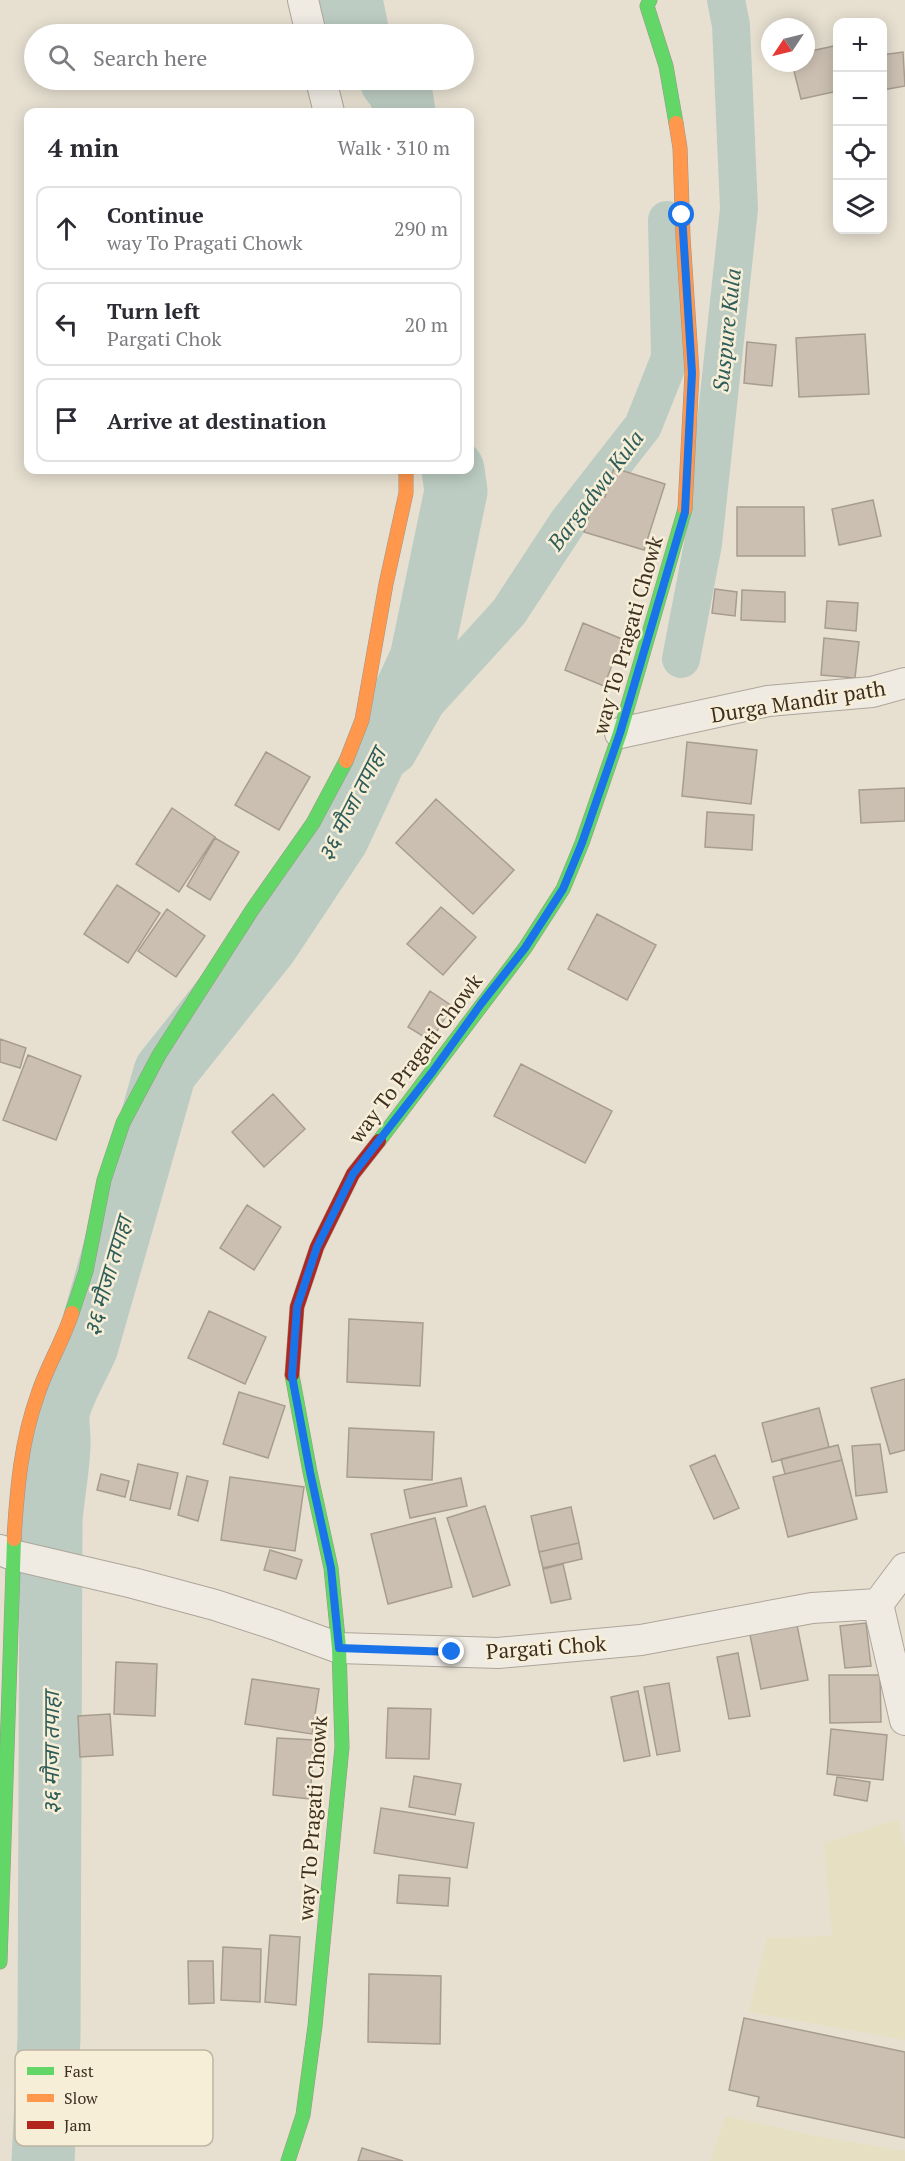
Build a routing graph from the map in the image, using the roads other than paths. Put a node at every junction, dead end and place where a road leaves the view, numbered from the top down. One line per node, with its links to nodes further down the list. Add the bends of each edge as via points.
1 (303, 0): 3 (street)
2 (647, 2): 8 (street, way To Pragati Chowk, via 666,66 680,148 692,373 685,512)
3 (309, 24)
4 (324, 90): 5 (street)
5 (328, 108)
6 (406, 474): 9 (street, via 406,493 362,720 344,765 313,823 159,1055 123,1124 104,1180 86,1271 38,1392 25,1437 17,1485)
7 (905, 683): 8 (street, Durga Mandir path, via 872,692 768,701)
8 (620, 733): 12 (street, way To Pragati Chowk, via 563,889 525,948 353,1174 317,1247 297,1307 292,1376 331,1568)
9 (13, 1555): 12 (street, Pargati Chok, via 215,1605); 14 (street)
10 (905, 1568): 11 (street)
11 (878, 1604): 12 (street, Pargati Chok, via 812,1608 641,1640 498,1653); 13 (street)
12 (339, 1648): 15 (street, way To Pragati Chowk, via 342,1747 331,1880 303,2115)
13 (905, 1720)
14 (0, 1962)
15 (288, 2161)

